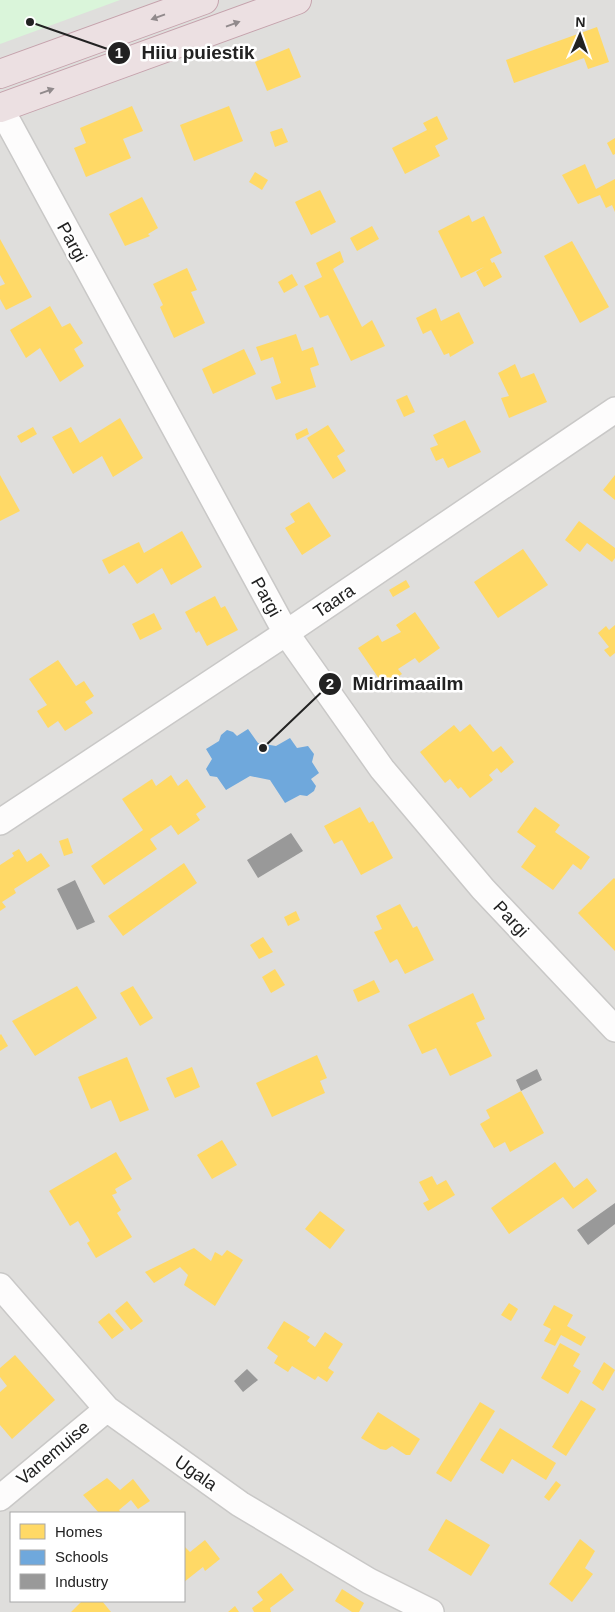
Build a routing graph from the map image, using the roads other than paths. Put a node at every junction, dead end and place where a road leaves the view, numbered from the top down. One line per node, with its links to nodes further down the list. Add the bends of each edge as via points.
1 (204, 0): 3 (highway, one-way to 3)
2 (297, 0): 4 (highway, one-way to 2)
3 (0, 74)
4 (0, 108): 6 (street, Pargi)
5 (615, 410): 6 (street, Taara)
6 (286, 633): 7 (street, Taara); 8 (street, Pargi, via 382,769 483,889)
7 (0, 822)
8 (615, 1030)
9 (0, 1286): 10 (street, Ugala)
10 (107, 1409): 11 (street, Vanemuise); 12 (street, Ugala, via 240,1504 369,1581)
11 (0, 1498)
12 (430, 1612)

